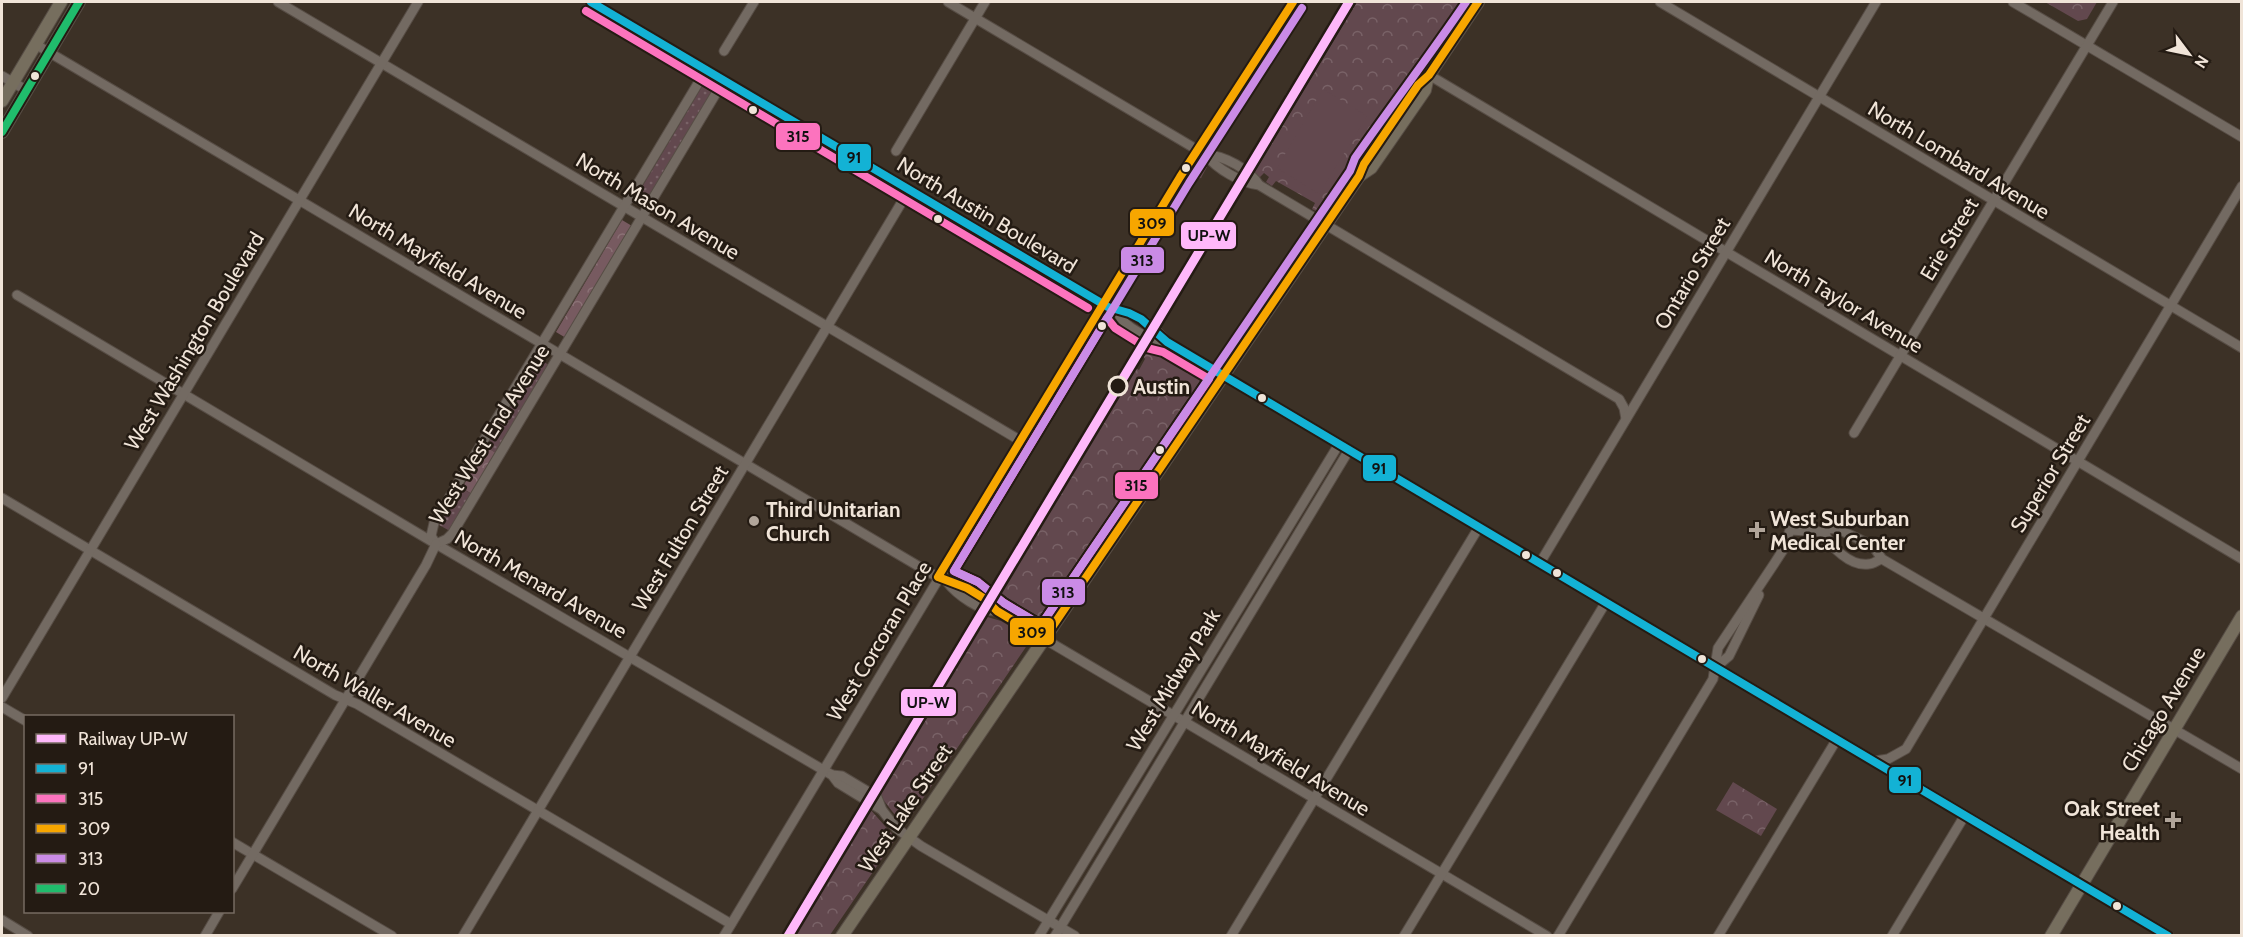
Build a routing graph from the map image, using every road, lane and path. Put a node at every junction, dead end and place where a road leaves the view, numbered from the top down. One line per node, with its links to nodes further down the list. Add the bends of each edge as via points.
1 (61, 2): 16 (main road)
2 (79, 2): 19 (main road)
3 (278, 2): 20 (street, North Mason Avenue)
4 (418, 2): 20 (street, West Washington Boulevard)
5 (591, 2): 21 (street, North Austin Boulevard)
6 (754, 2): 18 (street)
7 (948, 2): 15 (street)
8 (985, 2): 15 (street)
9 (1293, 2): 31 (street, West Corcoran Place)
10 (1478, 2): 22 (main road, West Lake Street)
11 (1660, 2): 26 (street, North Lombard Avenue)
12 (1876, 2): 26 (street, Ontario Street)
13 (2013, 2): 17 (street)
14 (2113, 2): 17 (street, Erie Street)
15 (975, 18): 30 (street); 31 (street)
16 (35, 44): 19 (street, North Mayfield Avenue); 23 (main road)
17 (2087, 45): 29 (street); 35 (street, Erie Street)
18 (724, 51)
19 (49, 52): 25 (main road); 34 (street, North Mayfield Avenue)
20 (381, 63): 34 (street, West Washington Boulevard); 36 (street, North Mason Avenue)
21 (706, 70): 24 (street, North Austin Boulevard); 36 (street, West West End Avenue)
22 (1429, 75): 38 (main road, West Lake Street, via 1425,90 1371,168 1359,176); 39 (street, North Taylor Avenue)
23 (7, 79): 25 (street); 27 (main road)
24 (724, 80): 33 (street, North Austin Boulevard); 37 (street, West West End Avenue)
25 (26, 90): 28 (main road)
26 (1819, 97): 35 (street, North Lombard Avenue); 39 (street, Ontario Street)
27 (2, 101)
28 (2, 132)
29 (2241, 137)
30 (896, 151)
31 (1202, 152): 38 (street, via 1212,163 1249,184 1259,185); 41 (street, West Corcoran Place)
32 (2241, 186): 42 (street, Superior Street)
33 (909, 190): 41 (street, North Austin Boulevard); 43 (street, West Fulton Street)
34 (299, 200): 44 (street, North Mayfield Avenue); 49 (street, West Washington Boulevard)
35 (1993, 201): 42 (street, North Lombard Avenue); 47 (street, Erie Street)
36 (624, 206): 37 (street, North Mason Avenue); 44 (street, West West End Avenue)
37 (642, 217): 43 (street, North Mason Avenue); 46 (street, West West End Avenue)
38 (1325, 225): 48 (main road, West Lake Street); 50 (street, via 1619,399)
39 (1726, 252): 47 (street, North Taylor Avenue); 50 (street, Ontario Street)
40 (17, 295): 49 (street, North Menard Avenue)
41 (1103, 304): 48 (street, North Austin Boulevard, via 1158,331 1167,342); 52 (street, West Corcoran Place)
42 (2170, 306): 45 (street, North Lombard Avenue); 55 (street, Superior Street)
43 (827, 327): 52 (street, North Mason Avenue); 56 (street, West Fulton Street)
44 (542, 343): 46 (street, North Mayfield Avenue); 60 (street, West West End Avenue, via 434,523 431,536)
45 (2241, 348)
46 (560, 354): 56 (street, North Mayfield Avenue); 60 (street, West West End Avenue, via 452,534)
47 (1900, 356): 51 (street, Erie Street); 55 (street, North Taylor Avenue)
48 (1224, 376): 53 (street, North Austin Boulevard); 69 (main road, West Lake Street)
49 (184, 394): 60 (street, North Menard Avenue); 61 (street, West Washington Boulevard)
50 (1626, 419): 64 (street, Ontario Street)
51 (1854, 433)
52 (1021, 441): 65 (street, West Corcoran Place)
53 (1339, 444): 54 (street, North Austin Boulevard); 75 (street, West Midway Park)
54 (1349, 450): 58 (street, North Austin Boulevard); 77 (street, West Midway Park)
55 (2077, 461): 63 (street, North Taylor Avenue); 68 (street, Superior Street)
56 (745, 463): 65 (street, North Mayfield Avenue); 70 (street, West Fulton Street)
57 (2, 498): 61 (street, North Waller Avenue)
58 (1479, 527): 64 (street, North Austin Boulevard); 83 (street)
59 (1824, 532): 62 (street, via 1830,528 1857,537 1873,546); 62 (street, via 1832,546 1858,564); 71 (street, via 1790,530 1729,656)
60 (436, 544): 70 (street, North Menard Avenue); 73 (street)
61 (90, 550): 72 (street, West Washington Boulevard); 73 (street, North Waller Avenue)
62 (1882, 558): 68 (street)
63 (2241, 559)
64 (1540, 563): 66 (street, North Austin Boulevard)
65 (938, 577): 69 (street, North Mayfield Avenue, via 988,612 997,612); 82 (street, West Corcoran Place)
66 (1606, 602): 71 (street, North Austin Boulevard); 89 (street)
67 (2241, 616): 78 (main road, Chicago Avenue)
68 (1984, 618): 78 (street); 80 (street, Superior Street, via 1906,749)
69 (1044, 639): 75 (street, North Mayfield Avenue); 86 (main road, West Lake Street)
70 (630, 656): 82 (street, North Menard Avenue); 84 (street, West Fulton Street)
71 (1716, 667): 79 (street, North Austin Boulevard); 109 (street, via 1713,680)
72 (2, 698)
73 (345, 699): 84 (street, North Waller Avenue); 88 (street)
74 (2, 707): 76 (street)
75 (1173, 716): 77 (street, North Mayfield Avenue); 94 (street, West Midway Park)
76 (24, 720)
77 (1184, 722): 83 (street, North Mayfield Avenue); 96 (street, West Midway Park)
78 (2174, 729): 81 (street); 90 (main road, Chicago Avenue)
79 (1837, 739): 80 (street, North Austin Boulevard); 110 (street)
80 (1875, 761): 85 (street, North Austin Boulevard)
81 (2241, 769)
82 (827, 773): 86 (street, North Menard Avenue, via 842,776 877,797 896,828); 95 (street, West Corcoran Place)
83 (1314, 799): 89 (street, North Mayfield Avenue); 106 (street)
84 (537, 811): 95 (street, North Waller Avenue); 100 (street, West Fulton Street)
85 (1965, 815): 90 (street, North Austin Boulevard); 111 (street)
86 (909, 837): 94 (street, North Menard Avenue); 102 (main road, West Lake Street)
87 (234, 843): 88 (street)
88 (253, 854): 91 (street); 99 (street)
89 (1442, 874): 107 (street); 108 (street, North Mayfield Avenue)
90 (2082, 884): 112 (main road, Chicago Avenue); 113 (street, North Austin Boulevard)
91 (234, 886)
92 (218, 913): 98 (street)
93 (2, 920): 97 (street)
94 (1048, 920): 96 (street, North Menard Avenue); 103 (street, West Midway Park)
95 (731, 924): 101 (street, West Corcoran Place)
96 (1060, 927): 104 (street, West Midway Park); 105 (street, North Menard Avenue)
97 (28, 936)
98 (205, 936)
99 (392, 936)
100 (463, 936)
101 (724, 936)
102 (842, 936)
103 (1039, 936)
104 (1055, 936)
105 (1075, 936)
106 (1232, 936)
107 (1404, 936)
108 (1547, 936)
109 (1558, 936)
110 (1718, 936)
111 (1892, 936)
112 (2051, 936)
113 (2169, 936)

